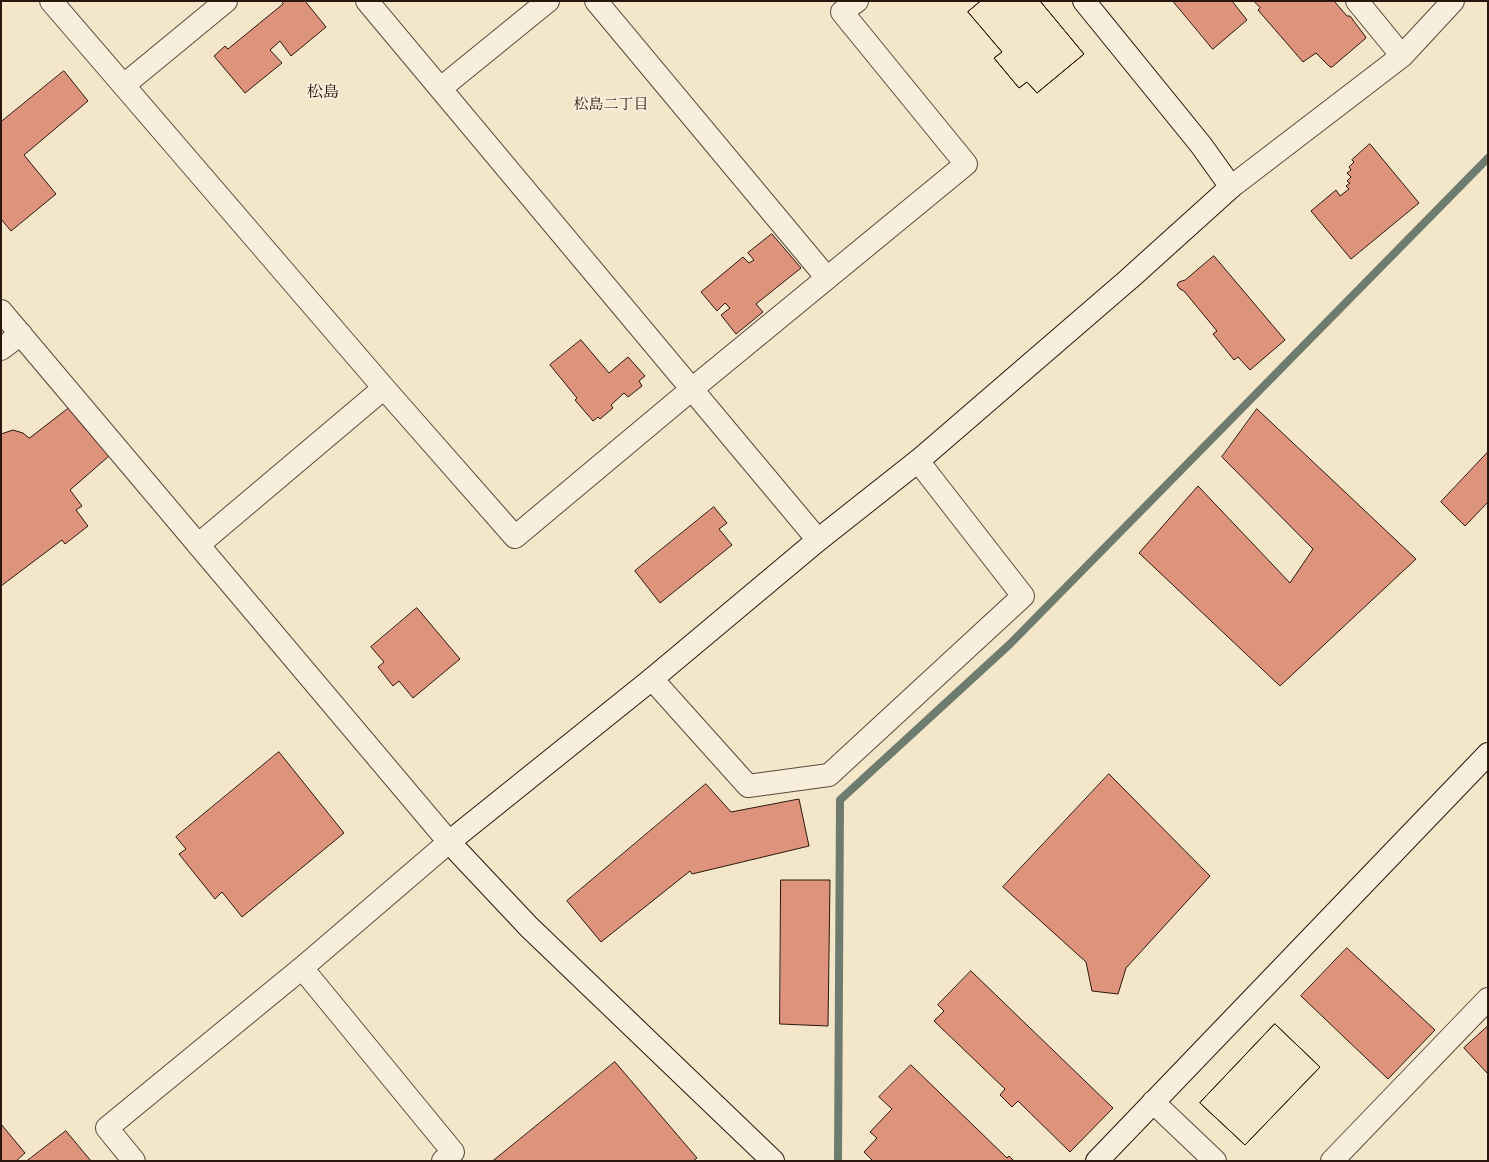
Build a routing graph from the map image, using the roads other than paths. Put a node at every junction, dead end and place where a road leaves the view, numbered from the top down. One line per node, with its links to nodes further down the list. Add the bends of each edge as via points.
1 (51, 1): 11 (street)
2 (226, 1): 11 (street)
3 (367, 1): 12 (street)
4 (548, 1): 12 (street)
5 (596, 1): 14 (street)
6 (1084, 1): 13 (street)
7 (1357, 1): 10 (street)
8 (1453, 1): 10 (street)
9 (844, 5): 14 (street, via 966,164)
10 (1402, 56): 13 (street)
11 (124, 85): 18 (street)
12 (441, 88): 19 (street)
13 (1231, 187): 20 (street, via 1129,279)
14 (827, 278): 19 (street)
15 (1, 311): 16 (street)
16 (21, 334): 17 (street); 22 (street)
17 (1, 349)
18 (384, 388): 19 (street, via 515,537); 22 (street)
19 (692, 389): 21 (street)
20 (918, 461): 21 (street); 23 (street, via 1023,596 829,775 748,786)
21 (818, 540): 23 (street)
22 (198, 545): 25 (street)
23 (652, 679): 25 (street)
24 (1488, 754): 28 (street)
25 (449, 842): 26 (street); 31 (street, via 529,927)
26 (302, 968): 29 (street, via 107,1128); 30 (street, via 453,1152)
27 (1488, 999): 34 (street)
28 (1153, 1102): 32 (street); 33 (street)
29 (134, 1161)
30 (442, 1161)
31 (773, 1161)
32 (1097, 1161)
33 (1215, 1161)
34 (1332, 1161)

